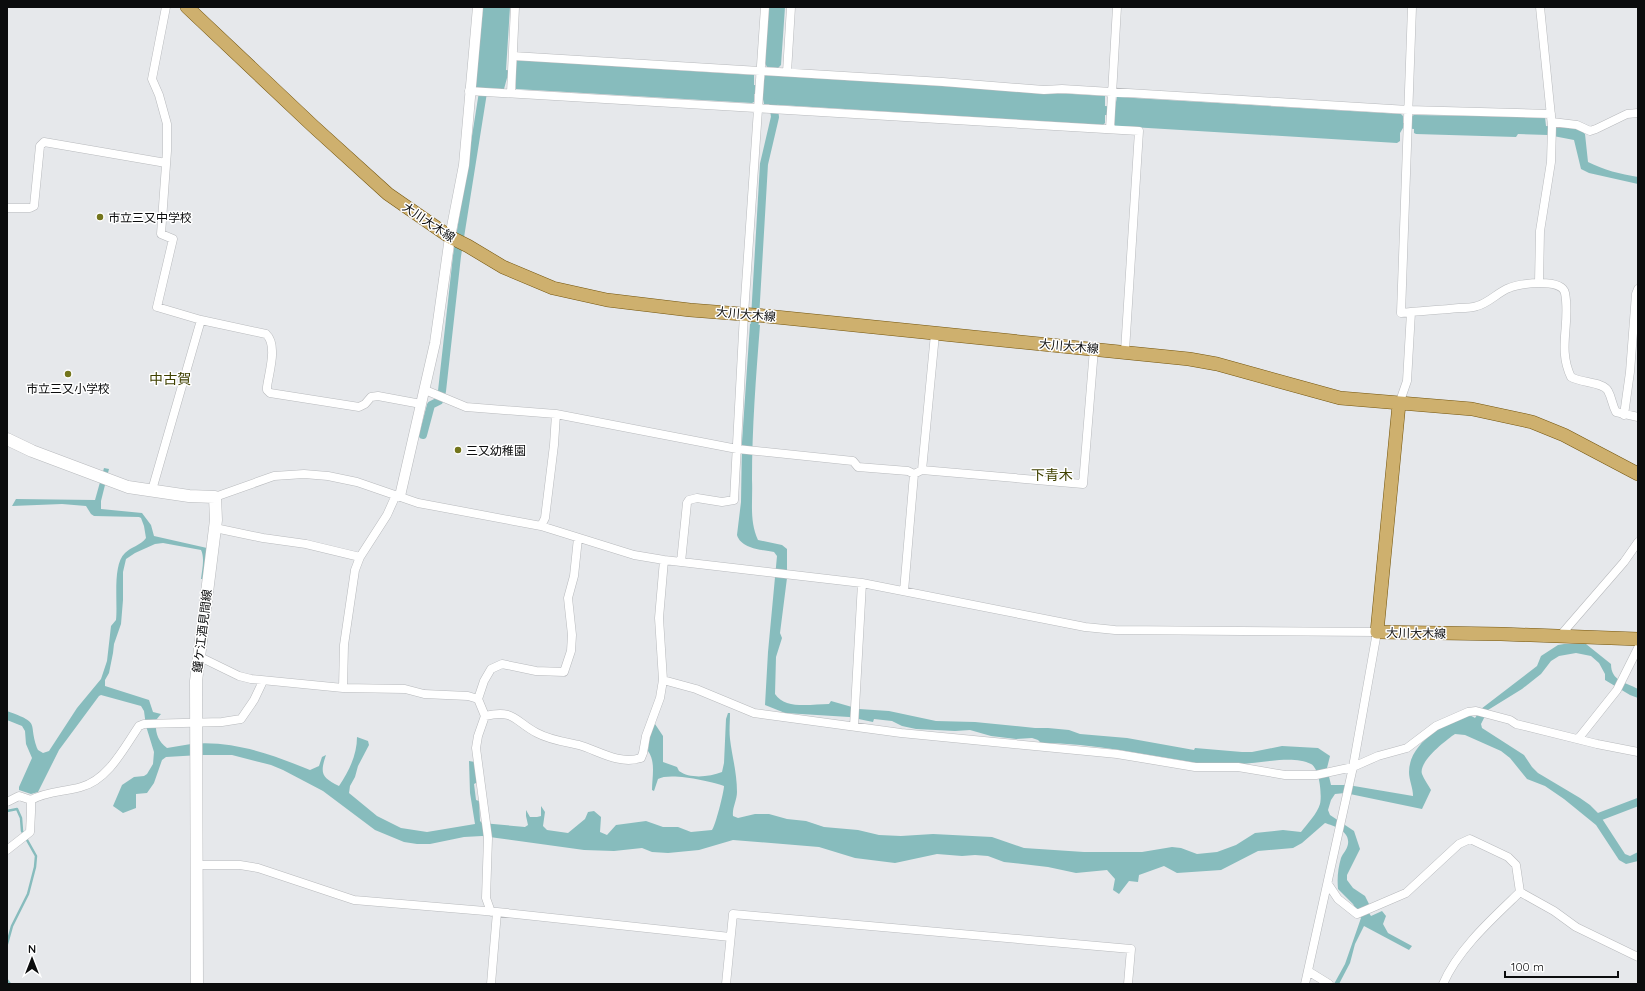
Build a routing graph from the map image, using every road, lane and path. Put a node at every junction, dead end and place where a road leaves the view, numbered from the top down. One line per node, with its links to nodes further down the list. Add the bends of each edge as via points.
1 (166, 7): 21 (street, via 152,79 166,124)
2 (187, 7): 23 (main road, 大川大木線, via 388,194)
3 (478, 7): 13 (street)
4 (515, 7): 10 (street)
5 (765, 7): 12 (street)
6 (791, 7): 11 (street)
7 (1117, 7): 15 (street)
8 (1412, 7): 17 (street)
9 (1540, 7): 19 (street)
10 (513, 58): 12 (street); 14 (street)
11 (784, 72): 12 (street); 15 (street)
12 (760, 73): 16 (street)
13 (472, 91): 14 (street); 23 (street, via 464,165)
14 (511, 91): 16 (street)
15 (1112, 94): 17 (street); 20 (street)
16 (759, 107): 20 (street); 27 (street)
17 (1407, 113): 19 (street); 26 (street, via 1402,313)
18 (1638, 113): 19 (street, via 1626,114 1590,131)
19 (1552, 118): 24 (street, via 1551,162 1540,231)
20 (1110, 129): 31 (street, via 1139,131)
21 (166, 163): 22 (street, via 44,142 40,146 34,206); 28 (street, via 161,234 173,239 157,307)
22 (7, 208)
23 (451, 238): 27 (main road, 大川大木線, via 503,267 553,288 607,300); 32 (street)
24 (1540, 283): 26 (street, via 1509,288 1477,307); 36 (street, via 1561,286 1565,292 1566,324 1563,345 1564,359 1571,377 1578,381 1604,386 1616,412)
25 (1638, 289): 36 (street)
26 (1411, 312): 34 (street, via 1407,381)
27 (744, 314): 29 (main road, 大川大木線); 39 (street)
28 (201, 320): 33 (street, via 266,334 270,338 273,346 267,387 270,393 358,407 371,397 378,396); 43 (street)
29 (935, 334): 30 (main road, 大川大木線); 40 (street)
30 (1094, 349): 31 (main road, 大川大木線); 40 (street, via 1083,484)
31 (1125, 351): 34 (main road, 大川大木線, via 1217,364 1340,398)
32 (425, 390): 33 (street); 35 (street, via 466,407)
33 (421, 404): 44 (street)
34 (1399, 404): 42 (main road, 大川大木線, via 1472,409 1532,422 1564,435); 55 (main road, 大川大木線)
35 (556, 414): 39 (street); 46 (street, via 545,518)
36 (1624, 415): 37 (street)
37 (1638, 417)
38 (7, 439): 43 (main road, via 96,476 128,487)
39 (738, 449): 41 (street, via 853,461 858,467 908,471); 52 (street, via 734,500 689,500)
40 (922, 470): 41 (street)
41 (914, 474): 54 (street)
42 (1638, 474)
43 (152, 490): 45 (main road)
44 (398, 496): 45 (street, via 357,482 304,474 274,476); 46 (street, via 418,503); 50 (street)
45 (215, 497): 47 (main road, 鐘ケ江酒見間線)
46 (541, 526): 48 (street)
47 (215, 528): 50 (street, via 306,544); 59 (main road, 鐘ケ江酒見間線)
48 (578, 538): 51 (street, via 634,555); 63 (street, via 574,576 568,598 571,651 564,672 536,671 502,664 492,669 484,681)
49 (1638, 542): 56 (street, via 1624,562)
50 (360, 557): 62 (street, via 350,599)
51 (664, 560): 52 (street); 60 (street, via 659,618)
52 (681, 562): 53 (street)
53 (862, 582): 54 (street); 66 (street)
54 (904, 591): 55 (street, via 1085,627 1115,630)
55 (1377, 632): 56 (main road, 大川大木線); 69 (street)
56 (1559, 637): 57 (main road, 大川大木線)
57 (1638, 639)
58 (1638, 648): 67 (street, via 1617,690)
59 (200, 657): 61 (street, via 239,676); 65 (main road, 鐘ケ江酒見間線, via 196,681)
60 (663, 680): 64 (street, via 660,698 646,736 644,753 641,758 634,760 616,758 538,734 510,715); 66 (street, via 696,689 754,714)
61 (263, 681): 62 (street); 65 (street, via 241,719)
62 (343, 688): 63 (street, via 405,689 424,694 468,696)
63 (478, 699): 64 (street)
64 (485, 716): 76 (street, via 476,748 488,838 486,898)
65 (195, 722): 70 (street, via 156,722 139,726 104,774 90,784 39,795); 73 (main road, 鐘ケ江酒見間線)
66 (854, 724): 69 (street, via 973,740 1117,754 1196,767 1238,767 1285,775 1316,775)
67 (1578, 739): 68 (street); 69 (street, via 1482,713 1468,712 1436,726 1407,748 1378,756)
68 (1638, 752)
69 (1353, 767): 74 (street)
70 (31, 800): 71 (street, via 19,796); 72 (street, via 30,832)
71 (7, 802)
72 (7, 850)
73 (197, 865): 76 (street, via 240,865 258,868 354,900); 80 (main road, 鐘ケ江酒見間線)
74 (1328, 884): 75 (street, via 1338,899 1357,914 1406,893 1459,844 1470,839 1508,857 1516,865); 79 (street)
75 (1520, 892): 78 (street, via 1576,927); 86 (street, via 1454,962)
76 (494, 912): 77 (street); 81 (street)
77 (730, 937): 82 (street); 83 (street, via 732,914 1131,949)
78 (1638, 957)
79 (1308, 971): 84 (street); 85 (street)
80 (197, 984)
81 (490, 984)
82 (726, 984)
83 (1128, 984)
84 (1305, 984)
85 (1330, 984)
86 (1443, 984)

